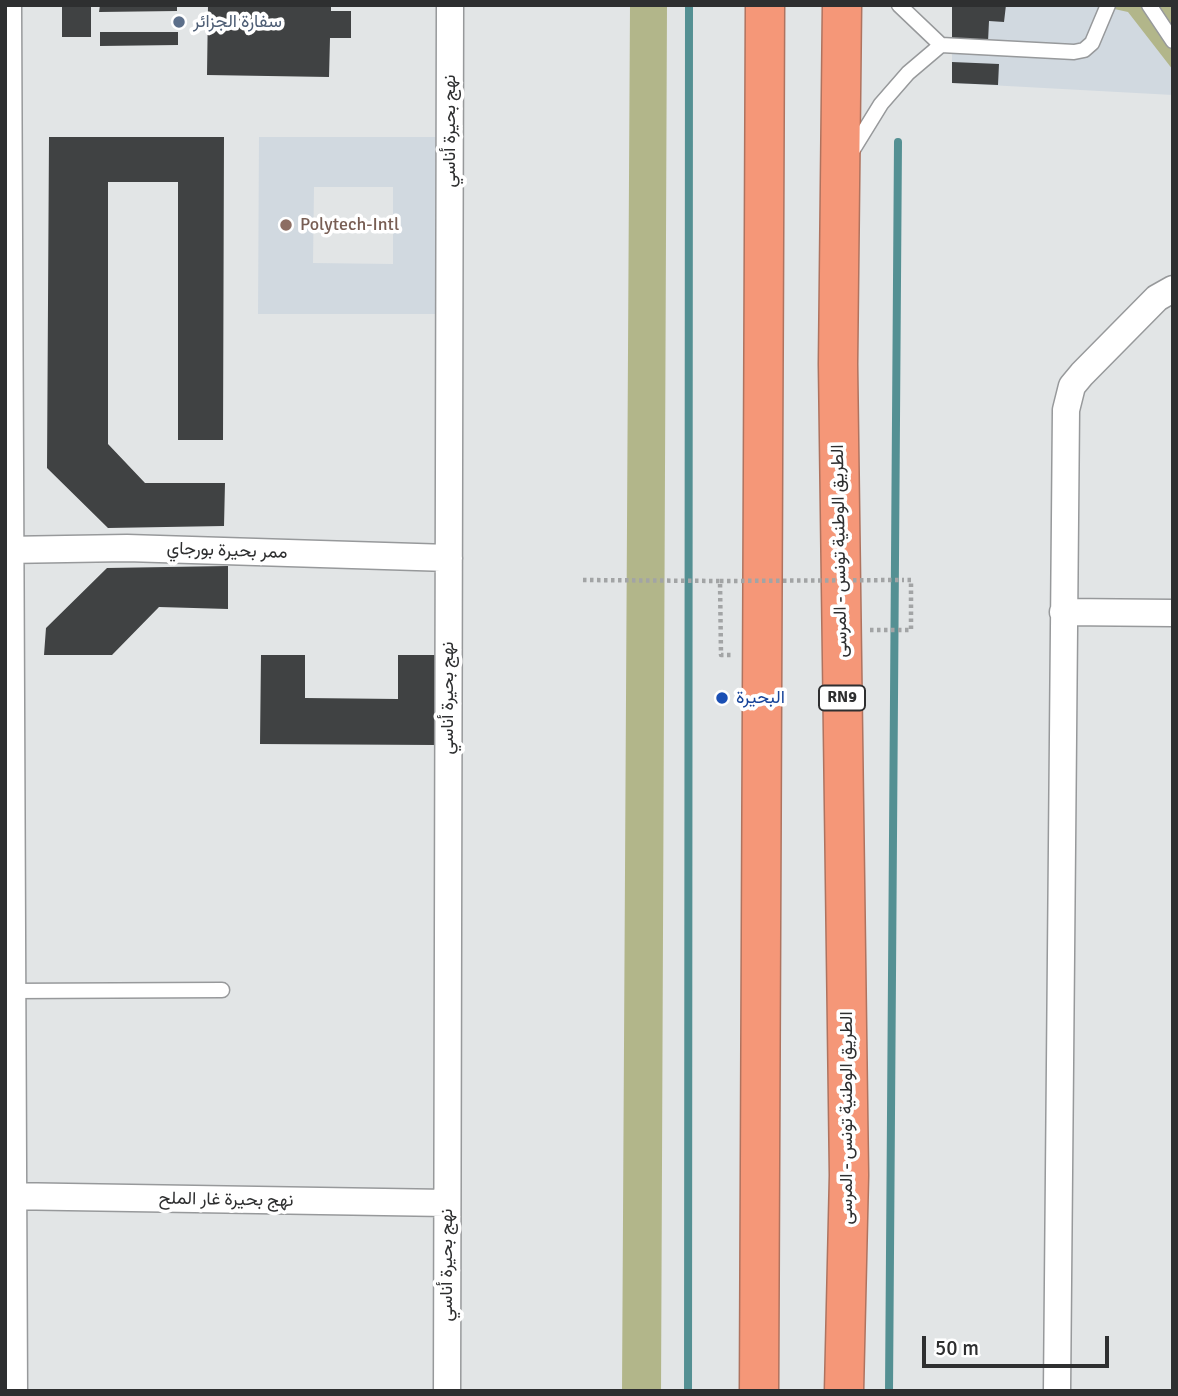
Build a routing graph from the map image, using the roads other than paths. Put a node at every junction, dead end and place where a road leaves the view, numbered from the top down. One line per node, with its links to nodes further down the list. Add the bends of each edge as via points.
1 (8, 5): 12 (street)
2 (450, 5): 14 (street, نهج بحيرة أناسي)
3 (765, 5): 24 (highway)
4 (842, 5): 10 (highway, الطريق الوطنية تونس - المرسى / RN9)
5 (899, 5): 9 (lane)
6 (1108, 5): 9 (lane, via 1092,43 1074,52)
7 (1149, 5): 8 (lane)
8 (1173, 41)
9 (941, 45): 10 (lane, via 881,104)
10 (840, 177): 25 (highway, الطريق الوطنية تونس - المرسى / RN9, via 838,364 849,1175)
11 (1173, 289): 15 (street, via 1157,298 1072,386 1066,411)
12 (8, 326): 13 (street)
13 (8, 550): 14 (street, ممر بحيرة بورجاي, via 127,548); 17 (street)
14 (449, 558): 21 (street, نهج بحيرة أناسي)
15 (1063, 612): 16 (street); 26 (street)
16 (1173, 613)
17 (7, 748): 19 (street)
18 (222, 990): 19 (lane)
19 (10, 991): 20 (street)
20 (8, 1196): 21 (street, نهج بحيرة غار الملح); 22 (street)
21 (447, 1203): 23 (street, نهج بحيرة أناسي)
22 (14, 1391)
23 (447, 1391)
24 (759, 1391)
25 (844, 1391)
26 (1057, 1391)

